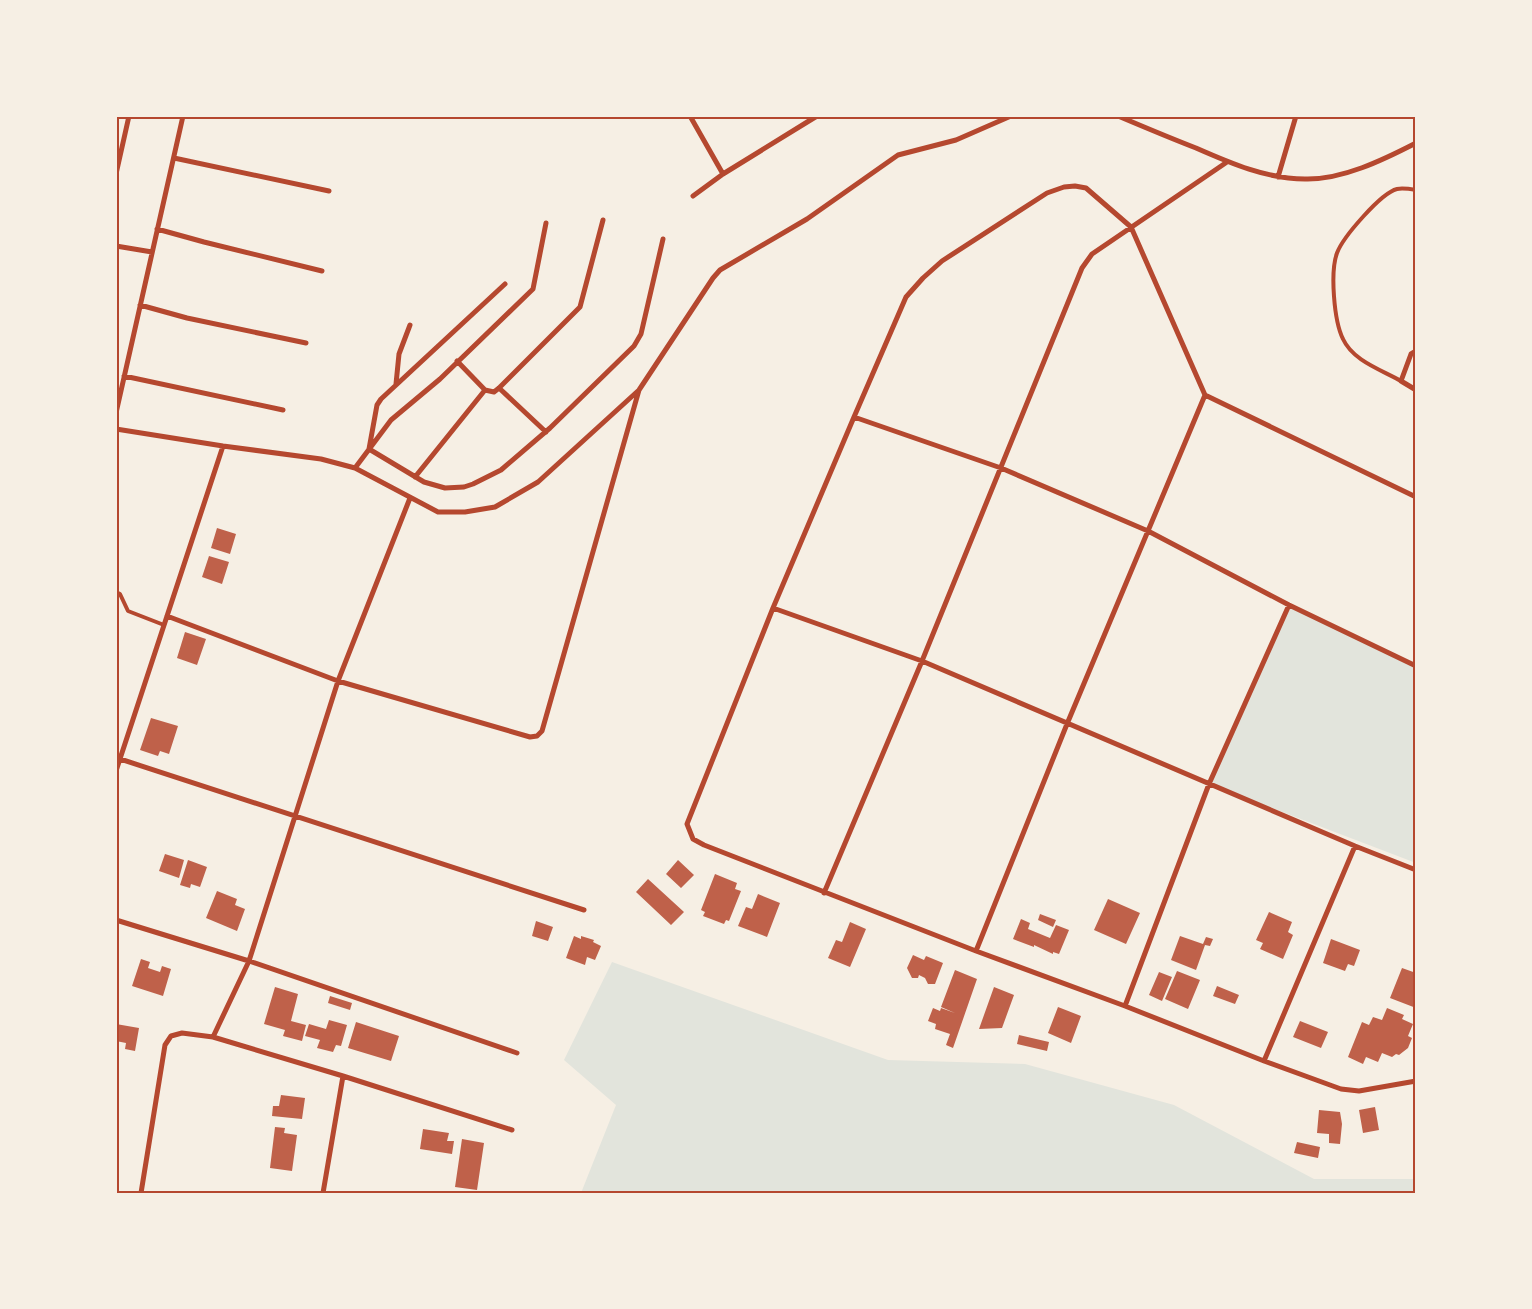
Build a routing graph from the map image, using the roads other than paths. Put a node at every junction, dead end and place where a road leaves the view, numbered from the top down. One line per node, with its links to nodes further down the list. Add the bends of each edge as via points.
1 (129, 116): 11 (street)
2 (183, 116): 9 (street)
3 (690, 116): 12 (street)
4 (817, 116): 12 (street)
5 (1012, 116): 36 (street, via 956,140 898,155 807,219 720,270)
6 (1118, 116): 10 (street)
7 (1296, 116): 13 (street)
8 (1416, 143): 13 (street, via 1374,164 1328,177 1306,180)
9 (174, 158): 15 (street); 20 (street)
10 (1228, 162): 13 (street); 19 (street)
11 (116, 174)
12 (724, 174): 16 (street)
13 (1278, 178)
14 (1416, 190): 32 (lane, via 1396,189 1381,197 1348,235 1338,252 1334,274 1337,317 1343,339 1353,354)
15 (329, 191)
16 (693, 196)
17 (603, 220): 34 (street, via 580,306)
18 (546, 223): 30 (street, via 533,289)
19 (1131, 227): 38 (street); 41 (street, via 1086,188 1064,186 1047,193 942,261 906,298); 47 (street, via 1092,254 1082,268)
20 (157, 229): 23 (street); 24 (street)
21 (663, 239): 43 (street, via 638,342)
22 (116, 246): 23 (street)
23 (152, 252): 26 (street)
24 (322, 271)
25 (505, 284): 33 (street)
26 (140, 305): 28 (street); 31 (street)
27 (410, 325): 33 (street, via 399,354)
28 (306, 343)
29 (1416, 351): 32 (street, via 1411,354)
30 (457, 361): 35 (street); 45 (street, via 391,420)
31 (124, 376): 39 (street); 40 (street)
32 (1402, 381): 37 (street)
33 (396, 385): 45 (street, via 377,404)
34 (499, 388): 35 (street, via 494,392); 43 (street)
35 (485, 390): 48 (street)
36 (639, 390): 50 (street, via 538,482 495,507 438,512); 59 (street, via 542,731 537,736 530,737)
37 (1416, 390)
38 (1205, 396): 49 (street); 51 (street)
39 (283, 410)
40 (116, 413)
41 (854, 417): 47 (street); 54 (street)
42 (116, 429): 44 (street)
43 (546, 432): 48 (street, via 501,470 473,484 445,488)
44 (223, 446): 46 (street, via 321,459); 55 (street)
45 (369, 449): 46 (street); 48 (street)
46 (354, 468): 50 (street)
47 (1002, 468): 51 (street); 57 (street)
48 (415, 477)
49 (1416, 497)
50 (410, 498): 59 (street)
51 (1148, 531): 53 (street); 60 (street)
52 (116, 592): 56 (lane, via 128,611)
53 (1289, 605): 58 (street); 63 (street)
54 (773, 608): 57 (street); 67 (street, via 687,824 693,839 704,845)
55 (167, 616): 56 (street); 59 (street)
56 (164, 625): 61 (street)
57 (922, 661): 60 (street); 67 (street)
58 (1416, 666)
59 (338, 681): 64 (street)
60 (1067, 724): 63 (street); 70 (street)
61 (120, 759): 62 (street); 64 (street)
62 (116, 771)
63 (1209, 784): 65 (street); 72 (street)
64 (296, 817): 68 (street); 71 (street)
65 (1354, 846): 66 (street); 75 (street)
66 (1416, 870)
67 (824, 893): 70 (street)
68 (584, 910)
69 (116, 920): 71 (street)
70 (976, 951): 72 (street)
71 (249, 961): 73 (street); 74 (street)
72 (1125, 1006): 75 (street)
73 (212, 1037): 76 (street); 79 (street, via 182,1033 171,1036 165,1045)
74 (517, 1053)
75 (1264, 1061): 77 (street, via 1341,1089 1359,1091)
76 (343, 1076): 78 (street); 80 (street)
77 (1416, 1081)
78 (512, 1130)
79 (141, 1193)
80 (323, 1193)

